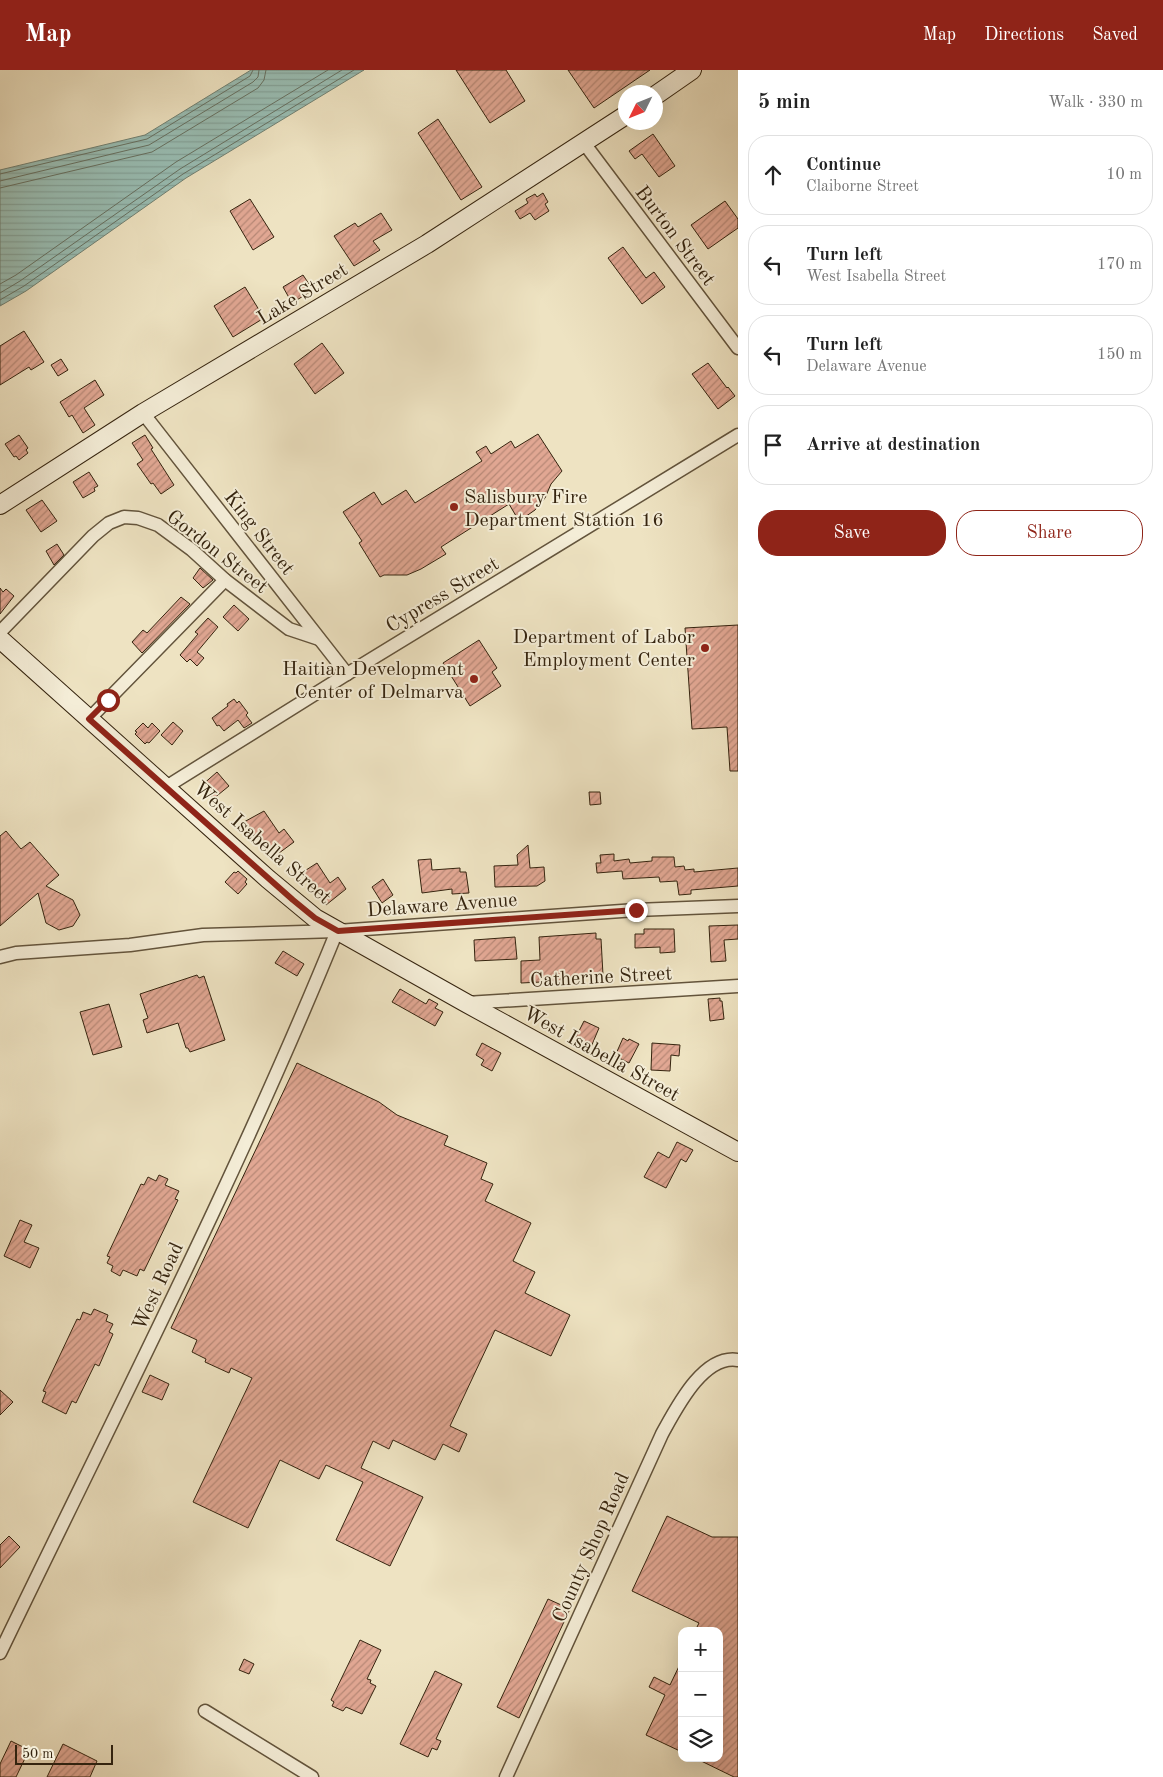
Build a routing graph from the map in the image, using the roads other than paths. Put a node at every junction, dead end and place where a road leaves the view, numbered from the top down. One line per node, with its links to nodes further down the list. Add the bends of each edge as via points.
1 (692, 70): 2 (street)
2 (663, 90)
3 (618, 120): 4 (street, Lake Street)
4 (584, 143): 5 (street, Burton Street); 6 (street, Lake Street, via 427,244)
5 (738, 348)
6 (143, 413): 8 (street, Lake Street); 12 (street, King Street)
7 (738, 435): 13 (street, Cypress Street)
8 (0, 506)
9 (225, 580): 10 (street, Gordon Street, via 158,525 124,517 114,520 93,536); 12 (street, Gordon Street, via 289,629); 14 (street)
10 (0, 632)
11 (0, 639): 14 (street, West Isabella Street)
12 (319, 639): 13 (street, King Street)
13 (347, 674): 15 (street, Cypress Street)
14 (89, 719): 15 (street, West Isabella Street)
15 (166, 787): 17 (street, West Isabella Street, via 293,900)
16 (738, 906): 17 (street, Delaware Avenue)
17 (338, 931): 18 (street, Delaware Avenue, via 203,935); 20 (street, West Isabella Street); 23 (street, West Road, via 268,1094)
18 (0, 957)
19 (738, 986): 20 (street, Catherine Street)
20 (466, 1003): 21 (street, West Isabella Street)
21 (738, 1152)
22 (738, 1360): 26 (street, County Shop Road, via 716,1363 697,1379 662,1434)
23 (0, 1654)
24 (205, 1711): 25 (street)
25 (312, 1777)
26 (506, 1777)

